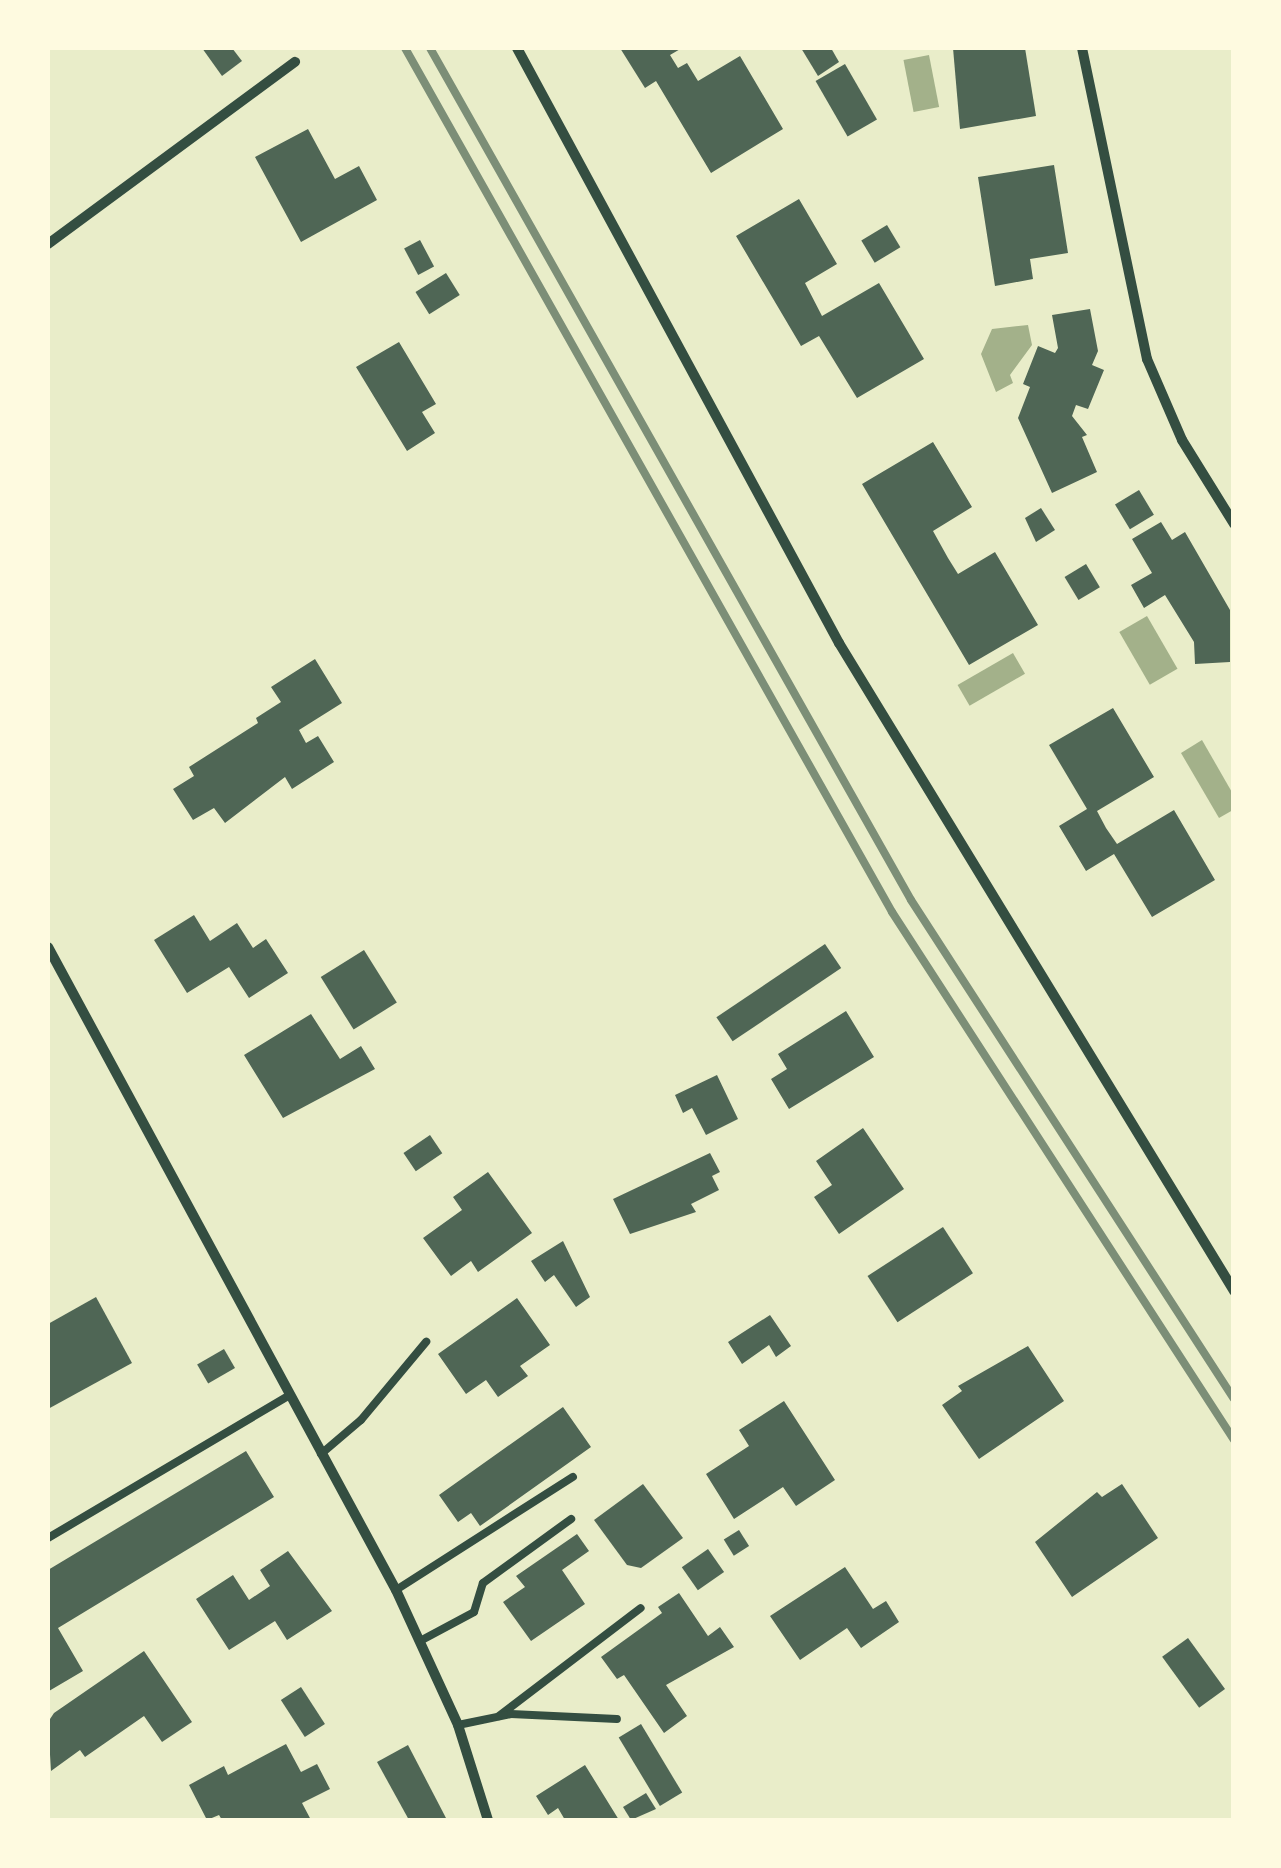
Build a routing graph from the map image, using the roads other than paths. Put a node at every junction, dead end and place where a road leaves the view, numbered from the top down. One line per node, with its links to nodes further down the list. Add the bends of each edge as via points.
1 (516, 48): 7 (street, via 839,643)
2 (1082, 48): 5 (street, via 1147,359 1182,440)
3 (296, 62): 4 (street)
4 (48, 244)
5 (1234, 524)
6 (48, 947): 9 (street)
7 (1234, 1291)
8 (426, 1342): 10 (lane, via 361,1420)
9 (288, 1396): 10 (street); 13 (lane)
10 (321, 1454): 14 (street)
11 (572, 1476): 14 (lane)
12 (571, 1519): 16 (lane, via 483,1584 474,1612)
13 (48, 1538)
14 (396, 1590): 16 (street)
15 (640, 1608): 17 (lane)
16 (420, 1642): 19 (street)
17 (499, 1716): 18 (lane); 19 (lane)
18 (617, 1718)
19 (458, 1725): 20 (street)
20 (488, 1820)

